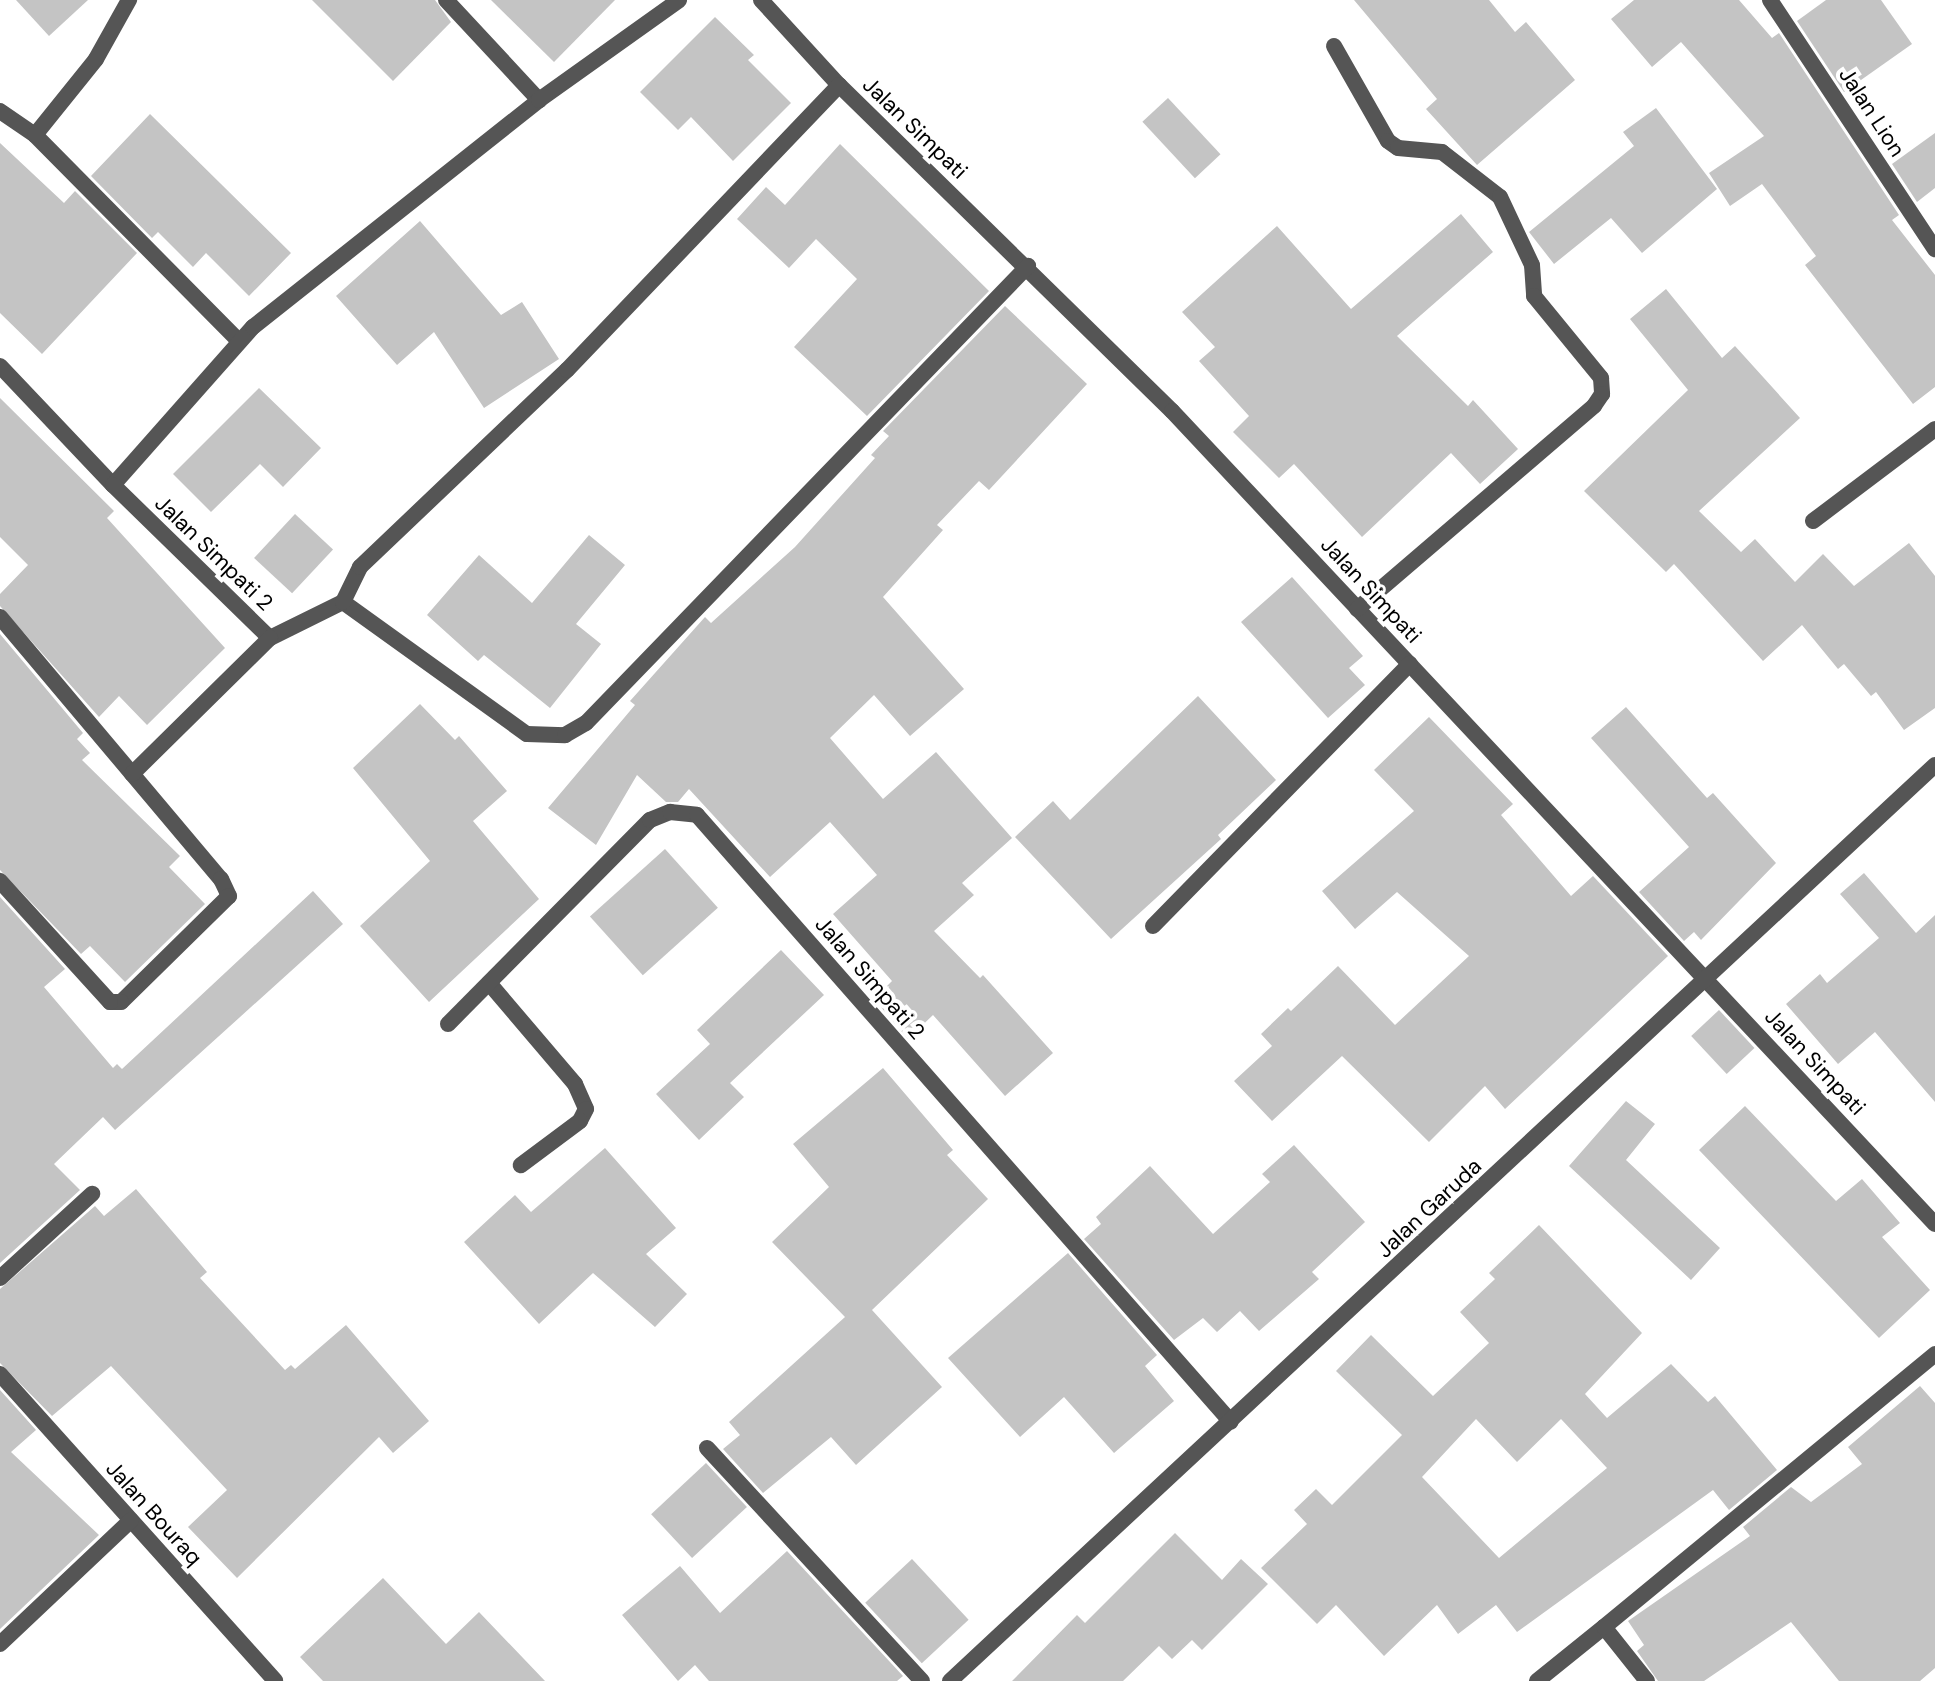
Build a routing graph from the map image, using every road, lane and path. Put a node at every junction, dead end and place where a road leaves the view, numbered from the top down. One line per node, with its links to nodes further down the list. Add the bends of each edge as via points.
1 (129, 0): 10 (street, via 96,59)
2 (446, 0): 8 (street)
3 (679, 0): 8 (street)
4 (761, 0): 7 (street, Jalan Simpati)
5 (1770, 0): 11 (street, Jalan Lion)
6 (1334, 46): 19 (street, via 1388,141 1398,148 1442,152 1500,197 1532,265 1534,296 1601,378 1602,394)
7 (839, 85): 12 (street, Jalan Simpati); 18 (street, via 567,370 360,567)
8 (539, 100): 13 (street)
9 (0, 111): 10 (street)
10 (35, 135): 13 (street)
11 (1935, 249)
12 (1028, 266): 18 (street, via 586,723 565,735 527,734); 19 (street, Jalan Simpati)
13 (239, 341): 16 (street)
14 (0, 366): 16 (street, Jalan Simpati 2)
15 (1935, 429): 17 (street)
16 (113, 485): 21 (street, Jalan Simpati 2)
17 (1813, 521)
18 (343, 602): 21 (street, Jalan Simpati 2)
19 (1357, 609): 22 (street, Jalan Simpati)
20 (0, 617): 24 (street)
21 (270, 638): 24 (street)
22 (1410, 664): 26 (street); 27 (street, Jalan Simpati)
23 (1935, 765): 27 (street, Jalan Garuda)
24 (132, 774): 25 (street, via 221,879 229,896 121,1002 101,998)
25 (0, 881)
26 (1153, 926)
27 (1707, 979): 32 (street, Jalan Simpati); 36 (street, Jalan Garuda)
28 (489, 983): 29 (street, Jalan Simpati 2); 30 (street, via 575,1084 586,1109 580,1121); 36 (street, Jalan Simpati 2, via 650,820 670,812 697,815)
29 (448, 1024)
30 (521, 1165)
31 (92, 1194): 33 (street)
32 (1935, 1224)
33 (0, 1278)
34 (1935, 1354): 39 (street)
35 (0, 1374): 38 (street, Jalan Bouraq)
36 (1231, 1422): 43 (street, Jalan Garuda)
37 (707, 1448): 42 (street)
38 (131, 1520): 40 (street); 41 (street, Jalan Bouraq)
39 (1604, 1627): 44 (street); 45 (street)
40 (0, 1644)
41 (275, 1681)
42 (922, 1681)
43 (950, 1681)
44 (1537, 1681)
45 (1647, 1681)

